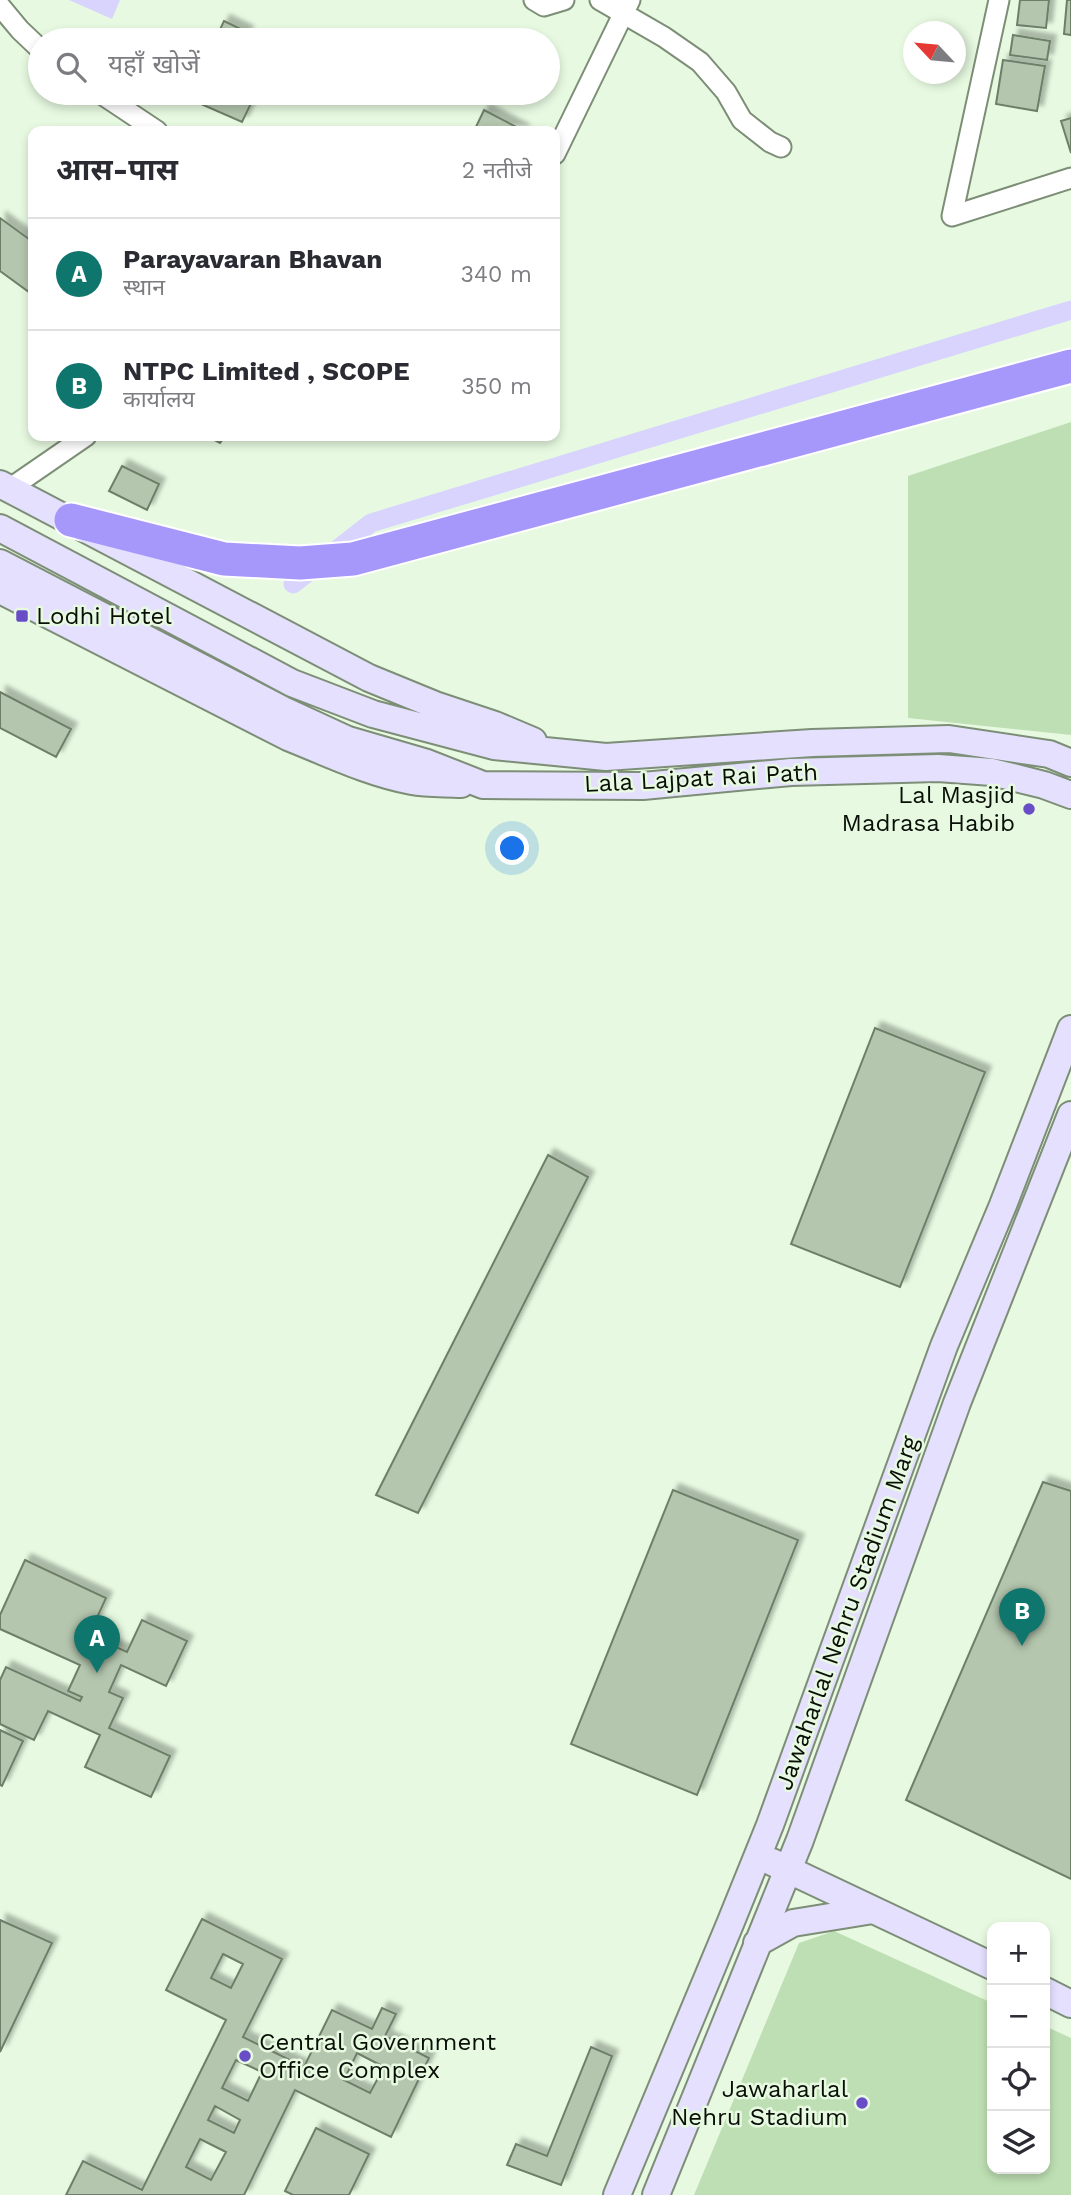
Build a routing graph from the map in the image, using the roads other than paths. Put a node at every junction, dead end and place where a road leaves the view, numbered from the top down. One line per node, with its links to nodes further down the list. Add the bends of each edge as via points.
1 (534, 0): 2 (street, via 544,6)
2 (564, 0)
3 (600, 0): 6 (street)
4 (999, 0): 12 (street, via 952,216)
5 (0, 6): 7 (street)
6 (626, 7): 10 (street); 11 (street, via 700,62 742,120)
7 (28, 38)
8 (118, 105): 9 (street)
9 (150, 126)
10 (560, 144)
11 (781, 147)
12 (1071, 178)
13 (1071, 366): 16 (highway, via 353,559 300,563 224,559)
14 (78, 441): 15 (street)
15 (5, 486): 16 (main road)
16 (71, 520): 20 (main road, via 369,678)
17 (0, 528): 20 (main road, Lala Lajpat Rai Path, via 292,683 373,714 494,746)
18 (0, 563): 22 (main road, Lala Lajpat Rai Path, via 348,740)
19 (0, 590): 22 (main road, via 288,737 348,762 412,781)
20 (554, 751): 21 (main road, Lala Lajpat Rai Path, via 606,757 949,739 1049,754)
21 (1071, 763)
22 (483, 785): 23 (main road, Lala Lajpat Rai Path, via 643,786 791,772 938,768 992,772)
23 (1071, 795)
24 (1071, 1029): 26 (main road, Jawaharlal Nehru Stadium Marg, via 944,1346)
25 (1071, 1115): 27 (main road, Jawaharlal Nehru Stadium Marg, via 957,1403)
26 (757, 1855): 27 (main road); 33 (main road, Jawaharlal Nehru Stadium Marg)
27 (788, 1869): 28 (main road); 29 (main road, Jawaharlal Nehru Stadium Marg)
28 (873, 1910): 29 (main road, via 793,1923); 30 (main road)
29 (757, 1943): 34 (main road, Jawaharlal Nehru Stadium Marg)
30 (987, 1964)
31 (1050, 1994): 32 (main road)
32 (1071, 2004)
33 (617, 2195)
34 (656, 2195)

